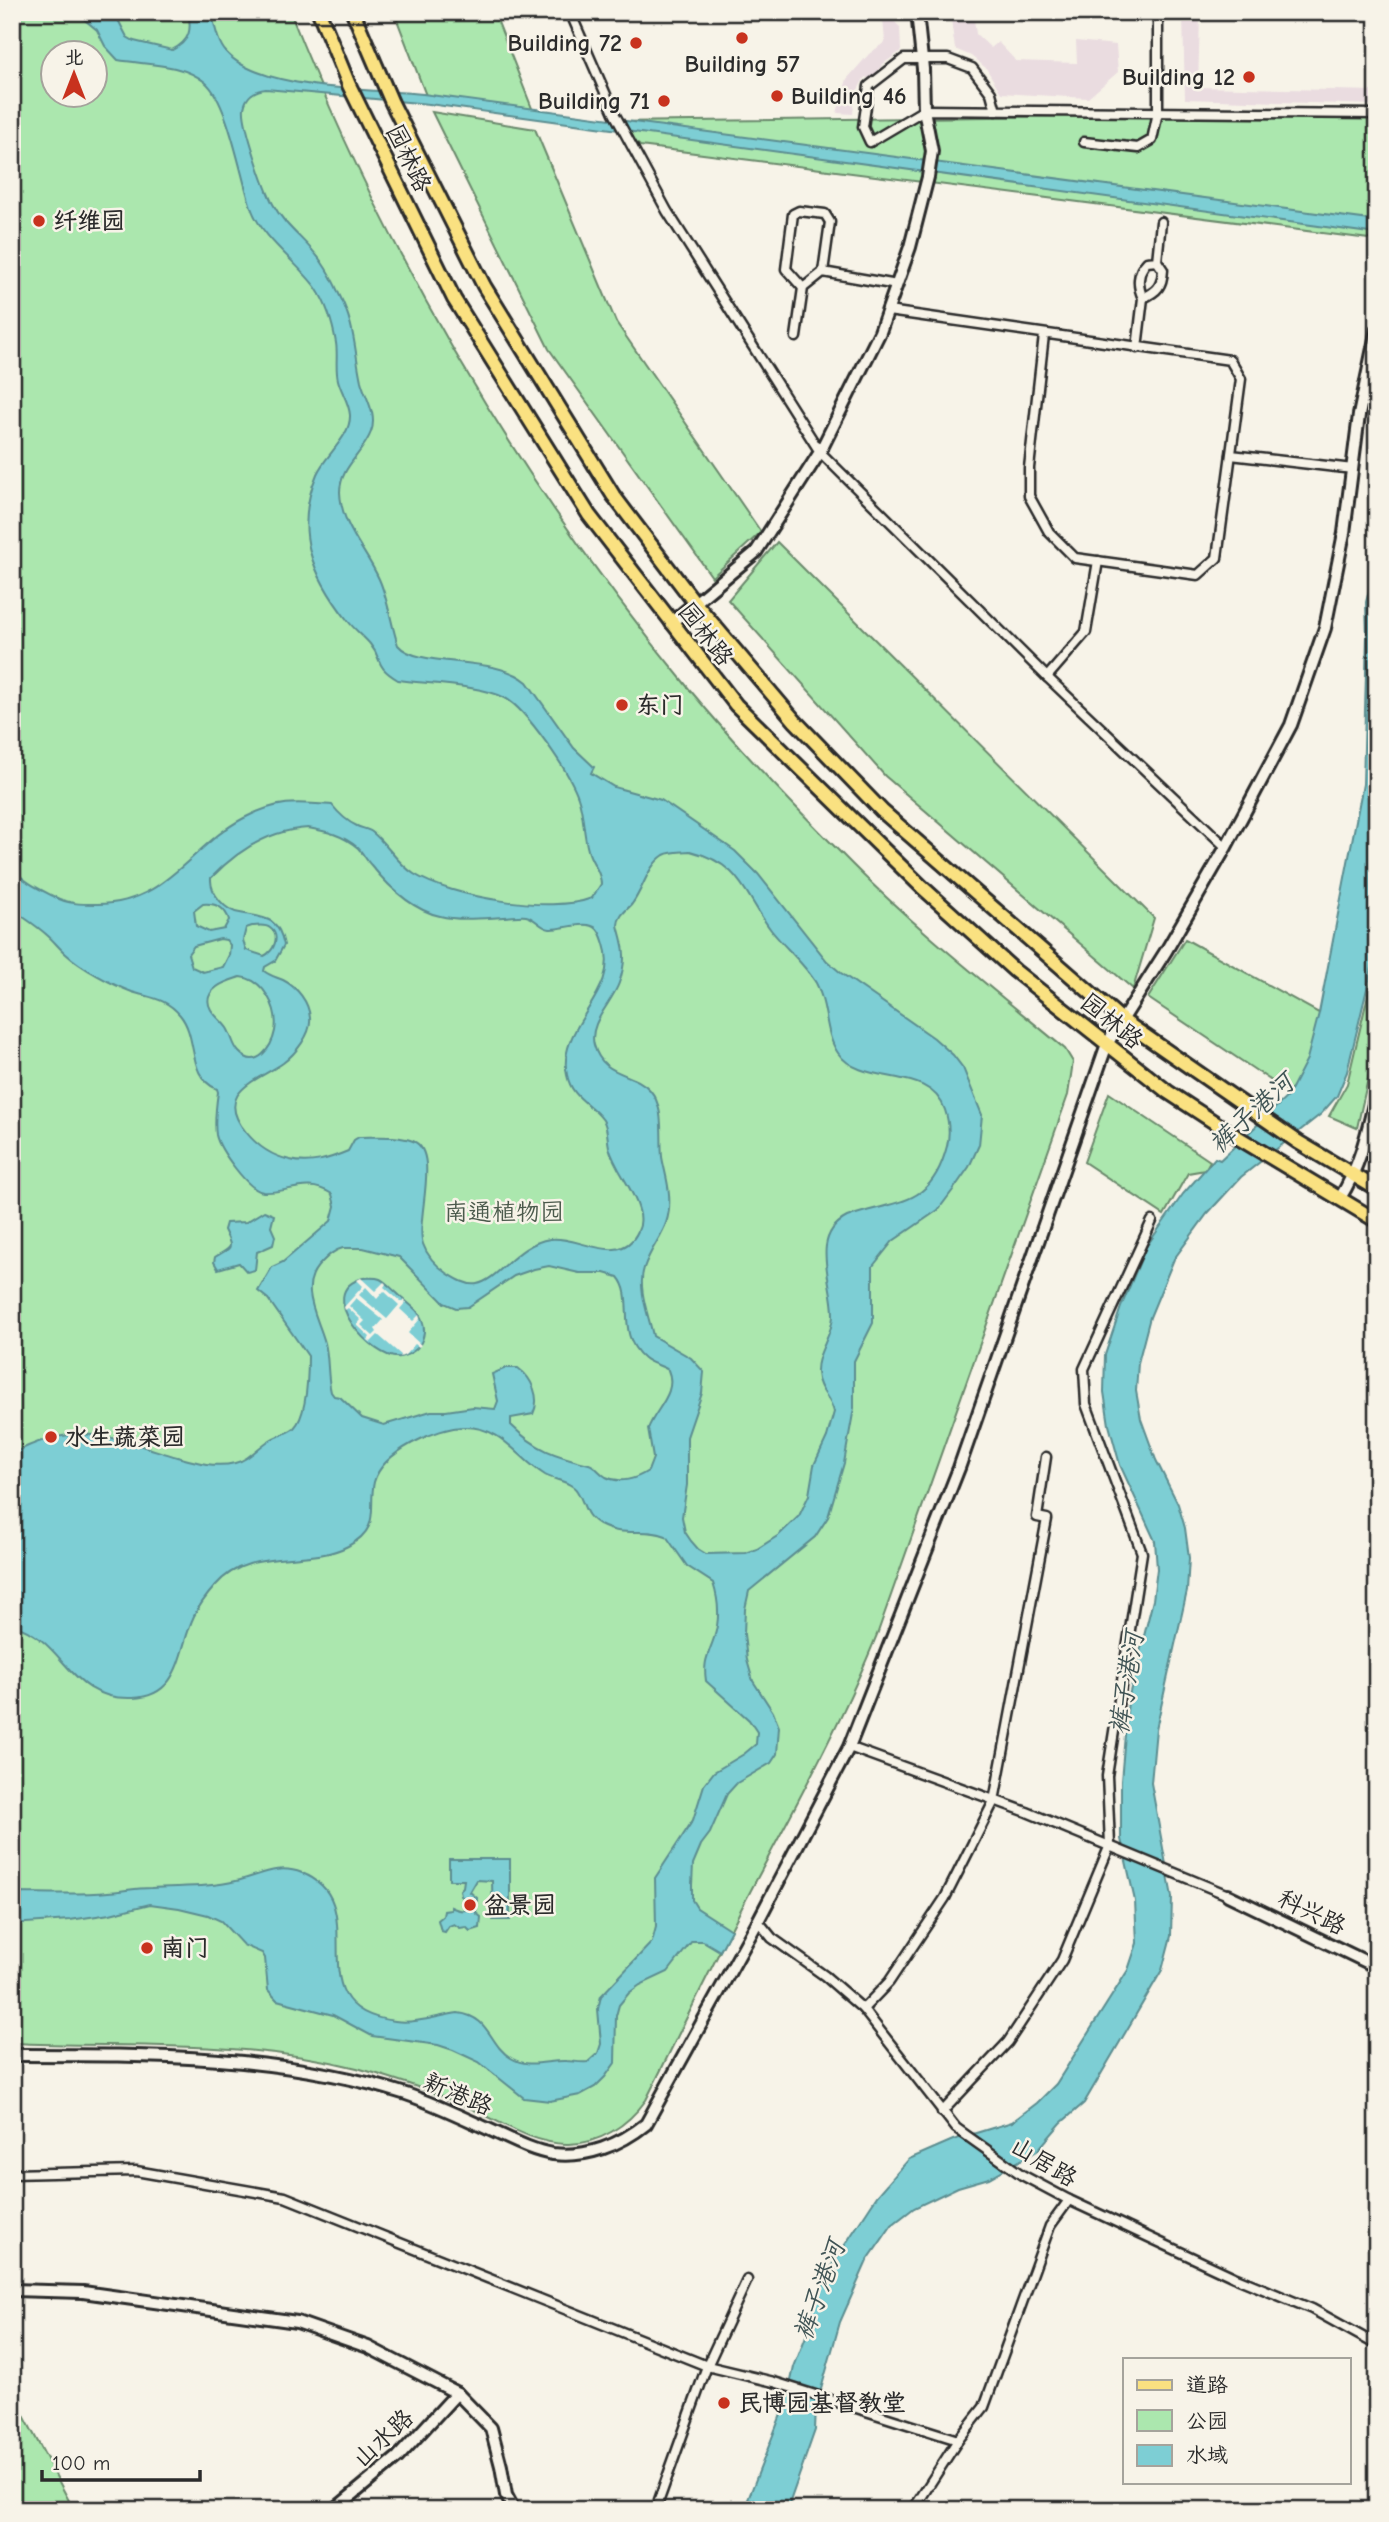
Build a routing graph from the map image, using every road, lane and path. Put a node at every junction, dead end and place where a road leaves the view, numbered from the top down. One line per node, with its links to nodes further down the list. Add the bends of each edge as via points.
1 (319, 12): 28 (main road, 园林路, via 349,85 454,299 589,515)
2 (353, 12): 27 (main road, 园林路, via 384,87 484,286 613,495)
3 (570, 12): 23 (street, via 614,113 674,222)
4 (917, 12): 6 (street)
5 (1158, 12): 9 (street)
6 (922, 58): 7 (street); 7 (street, via 904,58 869,86 863,127 870,142); 8 (street, via 948,59 972,68 991,93)
7 (924, 110): 8 (street); 15 (street, via 932,151 928,177)
8 (996, 111): 9 (street)
9 (1158, 112): 10 (street); 11 (street, via 1152,140 1138,148)
10 (1377, 114)
11 (1084, 142)
12 (1161, 222): 13 (street)
13 (1157, 261): 17 (street, via 1163,270 1162,284); 17 (street, via 1147,261 1141,267 1138,287)
14 (823, 272): 15 (street); 16 (street); 16 (street, via 830,222 825,214 799,211 793,214 786,269)
15 (897, 285): 18 (street)
16 (803, 288): 21 (street)
17 (1143, 298): 22 (street)
18 (888, 311): 20 (street); 23 (street)
19 (1377, 329): 25 (street, 新港路)
20 (1044, 335): 22 (street); 26 (street, via 1028,468 1029,496 1049,532 1075,558)
21 (796, 337)
22 (1137, 348): 24 (street, via 1230,360 1241,379)
23 (820, 452): 27 (street, via 756,552); 29 (street)
24 (1231, 455): 25 (street); 26 (street, via 1217,558 1198,575)
25 (1353, 469): 30 (street, 新港路, via 1325,628 1291,725)
26 (1098, 561): 29 (street, via 1086,632)
27 (695, 603): 28 (street); 31 (main road, 园林路, via 795,721 882,811)
28 (671, 623): 32 (main road, 园林路, via 736,705 912,878 1015,971)
29 (1047, 677): 30 (street)
30 (1226, 847): 31 (street, 新港路)
31 (1122, 1020): 32 (street, 新港路); 34 (main road, 园林路)
32 (1107, 1044): 36 (main road, 园林路, via 1237,1137); 40 (street, 新港路, via 959,1468)
33 (1377, 1091): 34 (street)
34 (1354, 1176): 35 (main road, 园林路); 36 (street)
35 (1377, 1189)
36 (1340, 1198): 38 (main road, 园林路)
37 (1152, 1221): 42 (street, via 1084,1369 1086,1404 1142,1553 1107,1776)
38 (1377, 1221)
39 (1046, 1457): 41 (street, via 1037,1517 1047,1519)
40 (849, 1747): 41 (street); 44 (street, 新港路)
41 (995, 1801): 42 (street); 46 (street, via 945,1898 889,1982)
42 (1110, 1845): 43 (street); 48 (street, via 1062,1960 1008,2042)
43 (1228, 1895): 45 (street, 科兴路)
44 (758, 1921): 46 (street, 山居路, via 772,1938); 47 (street, 新港路, via 646,2124 615,2145 580,2154 552,2154 525,2146 406,2094 279,2066 225,2060)
45 (1377, 1967)
46 (863, 2009): 48 (street, 山居路)
47 (12, 2055)
48 (942, 2112): 50 (street, 山居路, via 956,2128 1022,2175)
49 (12, 2174): 54 (street, via 136,2171 285,2197)
50 (1069, 2200): 53 (street, 山居路, via 1312,2309); 56 (street, via 1050,2226 985,2407)
51 (747, 2280): 54 (street)
52 (12, 2291): 55 (street, via 83,2292 297,2322 368,2347)
53 (1377, 2345)
54 (707, 2366): 56 (street, via 774,2382); 57 (street)
55 (457, 2393): 58 (street, 山水路, via 398,2457); 59 (street, via 491,2428 506,2495)
56 (958, 2440): 60 (street)
57 (659, 2500)
58 (334, 2510)
59 (514, 2510)
60 (913, 2510)

